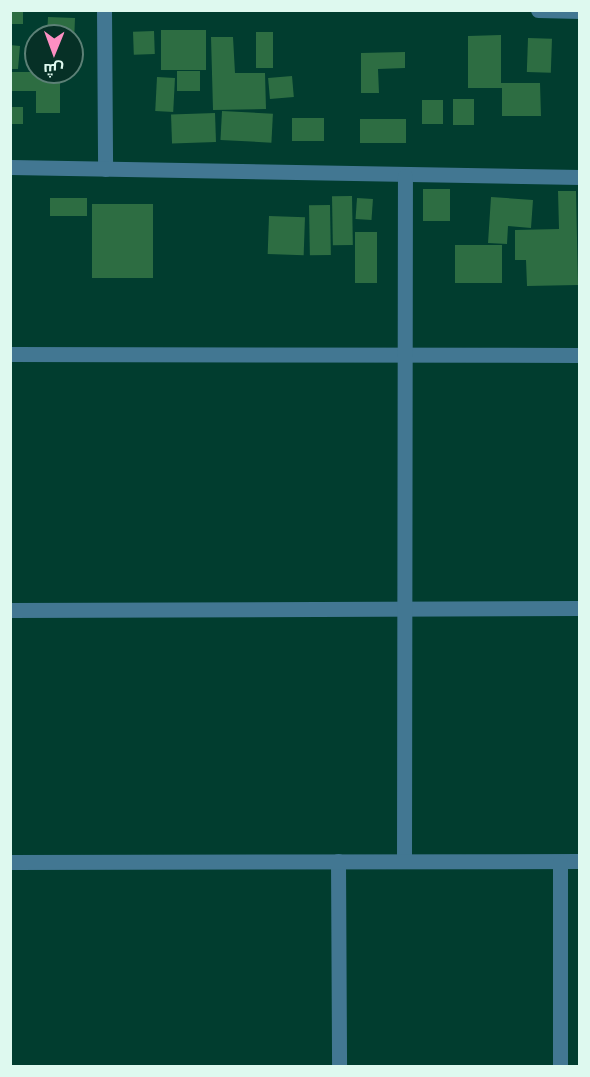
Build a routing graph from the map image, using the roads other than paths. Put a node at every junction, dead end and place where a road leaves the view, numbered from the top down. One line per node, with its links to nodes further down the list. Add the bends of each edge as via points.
1 (104, 10): 5 (street)
2 (538, 10): 3 (street)
3 (579, 11)
4 (10, 167): 5 (street)
5 (105, 169): 6 (street)
6 (405, 176): 7 (street); 10 (street)
7 (579, 177)
8 (10, 354): 10 (street)
9 (579, 355): 10 (street)
10 (405, 356): 12 (street)
11 (579, 608): 12 (street)
12 (405, 609): 13 (street); 14 (street)
13 (10, 610)
14 (404, 860): 15 (street); 18 (street)
15 (338, 861): 17 (street); 19 (street)
16 (579, 861): 18 (street)
17 (10, 862)
18 (560, 862): 20 (street)
19 (339, 1066)
20 (560, 1066)

